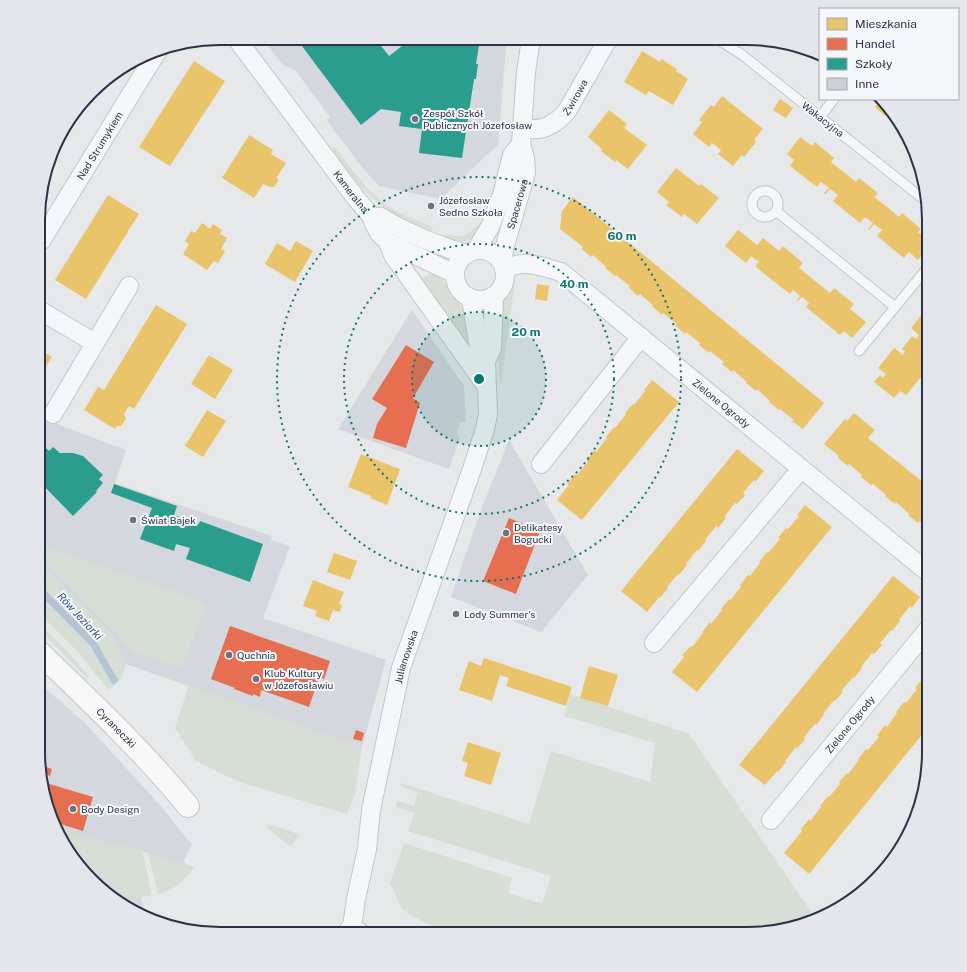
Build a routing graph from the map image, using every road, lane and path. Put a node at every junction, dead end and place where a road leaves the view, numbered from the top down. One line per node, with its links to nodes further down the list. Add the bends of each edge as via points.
1 (241, 45): 11 (street, Kameralna, via 355,198)
2 (530, 45): 8 (street, Spacerowa)
3 (605, 45): 8 (street, Żwirowa, via 563,116 552,124)
4 (727, 45): 7 (lane, Wakacyjna)
5 (153, 58): 12 (street, Nad Strumykiem)
6 (833, 100): 7 (lane)
7 (820, 117): 9 (lane, Wakacyjna)
8 (521, 136): 14 (street, Spacerowa, via 512,155 502,195 490,227); 15 (street, Spacerowa, via 526,173 504,250)
9 (920, 196)
10 (776, 211): 21 (lane)
11 (372, 217): 13 (street, Kameralna, via 379,233); 14 (street, via 381,217 450,249)
12 (45, 234)
13 (388, 242): 16 (street); 27 (street, Kameralna, via 393,256)
14 (471, 252): 15 (street, via 490,252); 16 (street, via 458,262)
15 (503, 266): 19 (street, via 504,283); 23 (street, Zielone Ogrody, via 525,264 561,272)
16 (455, 274): 20 (street, via 460,290)
17 (922, 274): 21 (lane)
18 (129, 286): 24 (street)
19 (494, 296): 20 (street, via 482,300); 26 (street, via 492,348)
20 (471, 298): 26 (street, via 479,349)
21 (895, 307): 25 (lane)
22 (45, 313): 24 (street)
23 (641, 337): 29 (street); 30 (street, Zielone Ogrody)
24 (95, 343): 28 (street)
25 (859, 351)
26 (486, 361): 27 (street)
27 (487, 387): 37 (street, Julianowska, via 488,414 485,429 401,668 370,810 367,849 357,893)
28 (52, 414)
29 (541, 464)
30 (801, 469): 31 (street, Zielone Ogrody); 33 (street)
31 (922, 567)
32 (922, 637): 36 (street, Zielone Ogrody)
33 (654, 643)
34 (45, 658): 35 (street, Cyraneczki, via 142,752)
35 (188, 806)
36 (771, 820)
37 (354, 927)

